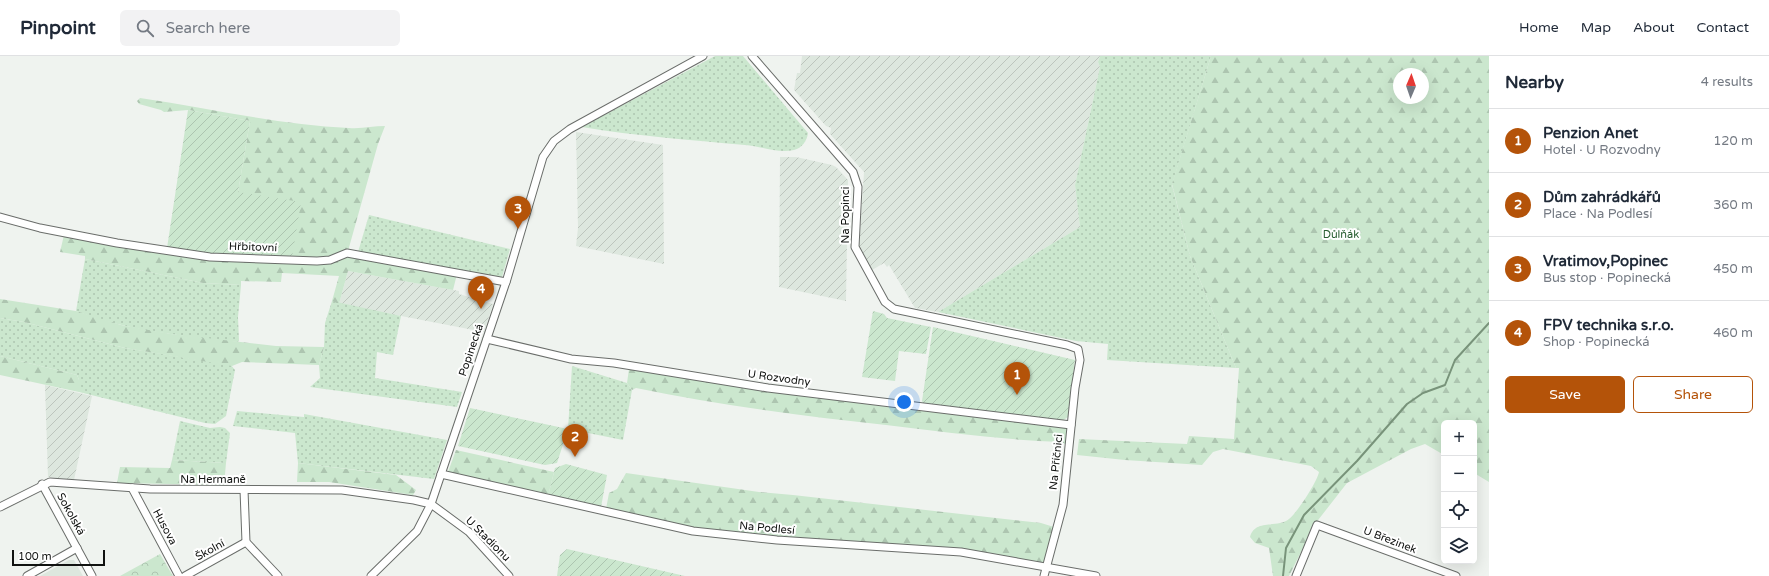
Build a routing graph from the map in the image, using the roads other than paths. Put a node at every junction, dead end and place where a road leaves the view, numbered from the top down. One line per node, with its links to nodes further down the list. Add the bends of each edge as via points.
1 (703, 56): 4 (street, Popinecká, via 570,129 554,141 543,157)
2 (752, 56): 6 (street, Na Popinci, via 853,172 858,187 855,247 885,302 894,309)
3 (0, 217): 4 (street, Hřbitovní, via 40,228 117,243 210,257 318,261 330,260 347,253)
4 (506, 282): 5 (street, Popinecká)
5 (487, 339): 7 (street, U Rozvodny, via 571,359 614,363 768,388); 8 (street, Popinecká)
6 (1078, 349): 7 (street, Na Příčnici, via 1080,360)
7 (1071, 425): 16 (street, Na Příčnici, via 1063,505)
8 (441, 474): 12 (street, Popinecká); 16 (street, Na Podlesí, via 693,531 776,540 961,552)
9 (42, 484): 10 (street, Na Hermaně, via 50,482); 13 (street, Na Hermaně); 15 (street, Sokolská)
10 (132, 488): 11 (street, Na Hermaně); 20 (street, Husova)
11 (244, 490): 12 (street, Na Hermaně, via 342,490); 14 (street)
12 (431, 504): 17 (street, Popinecká, via 417,531); 23 (street, U Stadionu, via 469,532)
13 (0, 507)
14 (246, 542): 21 (street, Školní); 22 (street)
15 (77, 548): 18 (street); 19 (street, Sokolská)
16 (1046, 566): 24 (street, Na Příčnici); 25 (street, Na Podlesí)
17 (373, 575)
18 (27, 576)
19 (92, 576)
20 (178, 576)
21 (185, 576)
22 (278, 576)
23 (509, 576)
24 (1044, 576)
25 (1096, 576)
26 (1296, 576): 27 (street, U Březinek, via 1317,525)
27 (1456, 576)

